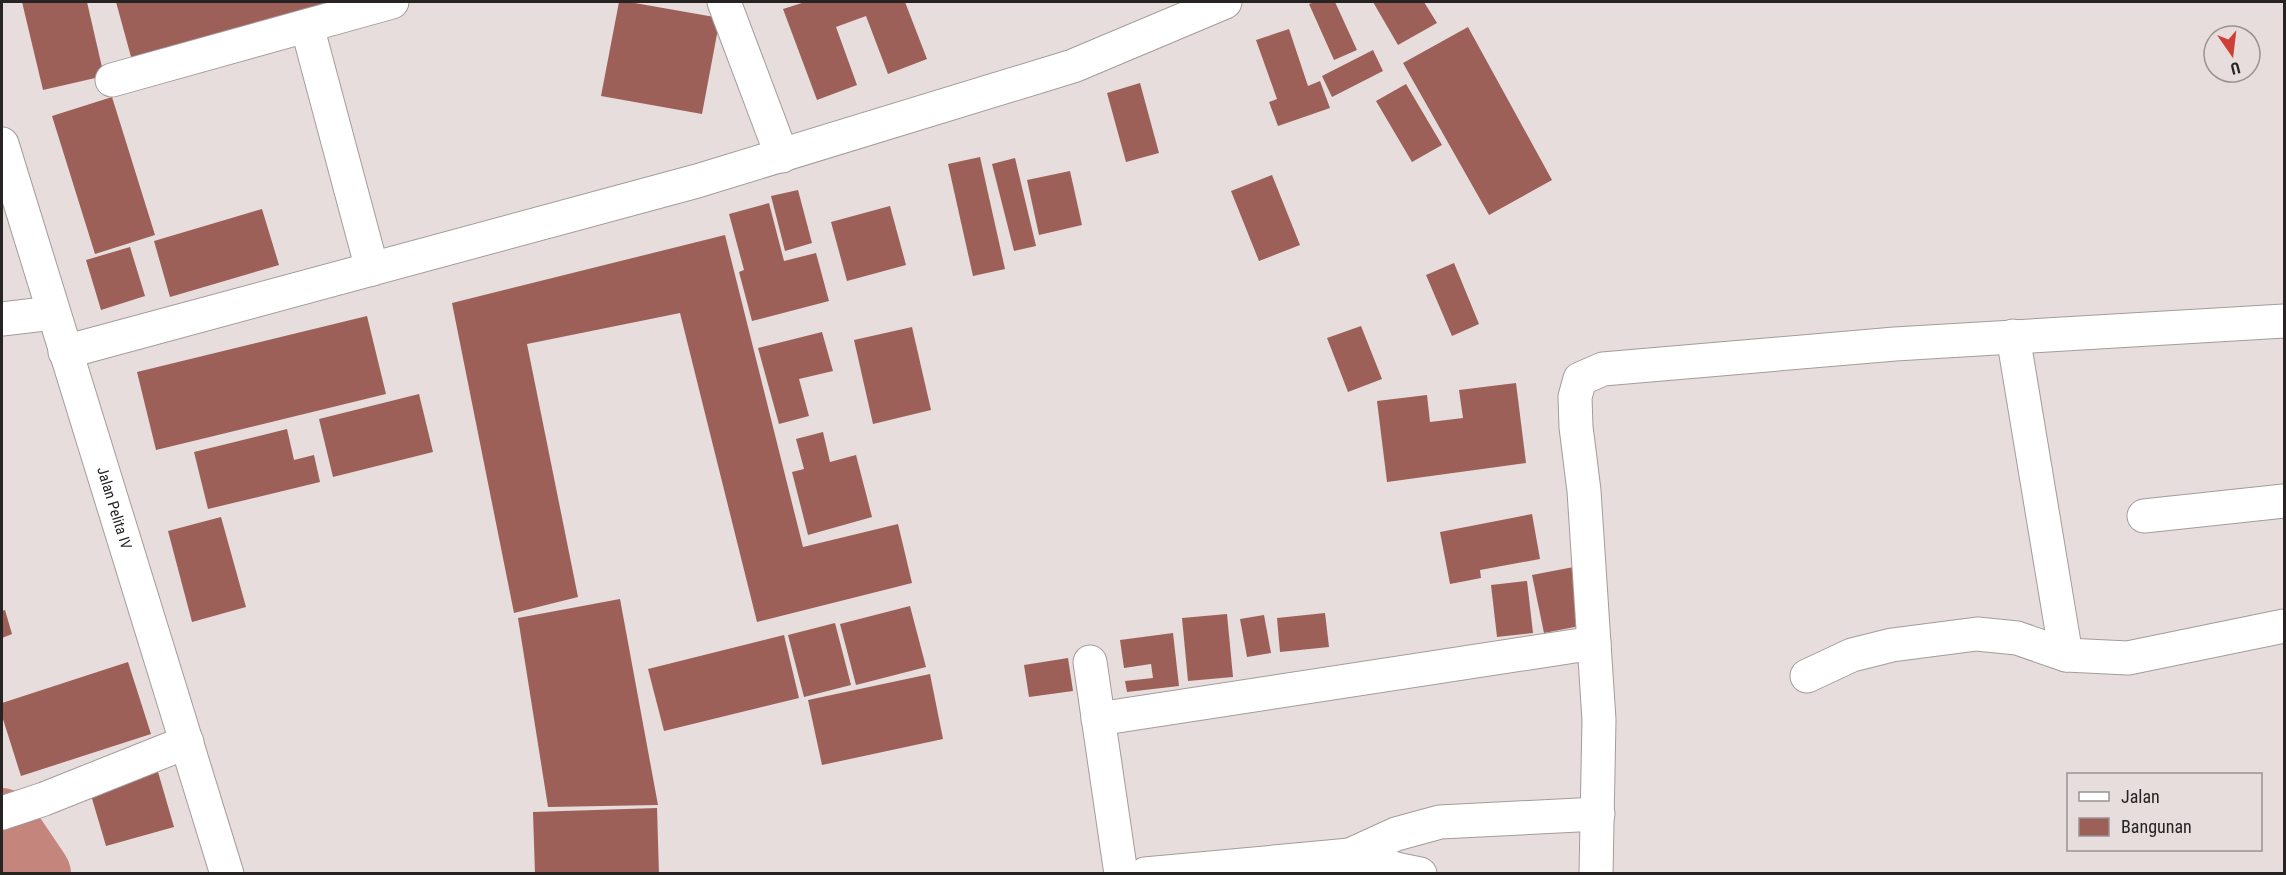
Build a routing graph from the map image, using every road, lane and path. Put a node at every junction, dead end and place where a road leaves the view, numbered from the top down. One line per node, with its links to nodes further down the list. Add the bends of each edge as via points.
1 (392, 2): 4 (street)
2 (724, 2): 7 (street)
3 (1225, 2): 7 (street, via 1073,66)
4 (307, 26): 5 (street); 8 (street)
5 (112, 80)
6 (2, 144): 9 (street, Jalan Pelita IV)
7 (782, 156): 8 (street)
8 (372, 269): 13 (street)
9 (53, 313): 10 (street); 13 (street, Jalan Pelita IV)
10 (2, 319)
11 (2284, 321): 12 (street)
12 (2013, 336): 17 (street, via 1603,369 1580,379 1575,397 1576,427); 18 (street)
13 (65, 352): 22 (street, Jalan Pelita IV)
14 (2284, 501): 15 (street)
15 (2144, 516)
16 (2284, 626): 18 (street, via 2128,658)
17 (1594, 643): 21 (street); 24 (street, via 1599,720)
18 (2066, 655): 20 (street, via 2017,638 1977,634 1892,645 1851,655)
19 (1090, 662): 21 (street)
20 (1807, 676)
21 (1098, 719): 27 (street)
22 (187, 742): 23 (street); 26 (street, Jalan Pelita IV)
23 (2, 813)
24 (1598, 814): 25 (street, via 1440,822 1396,834); 30 (street)
25 (1350, 855): 28 (street); 29 (street)
26 (227, 873)
27 (1121, 873)
28 (1145, 873)
29 (1420, 873)
30 (1596, 873)

